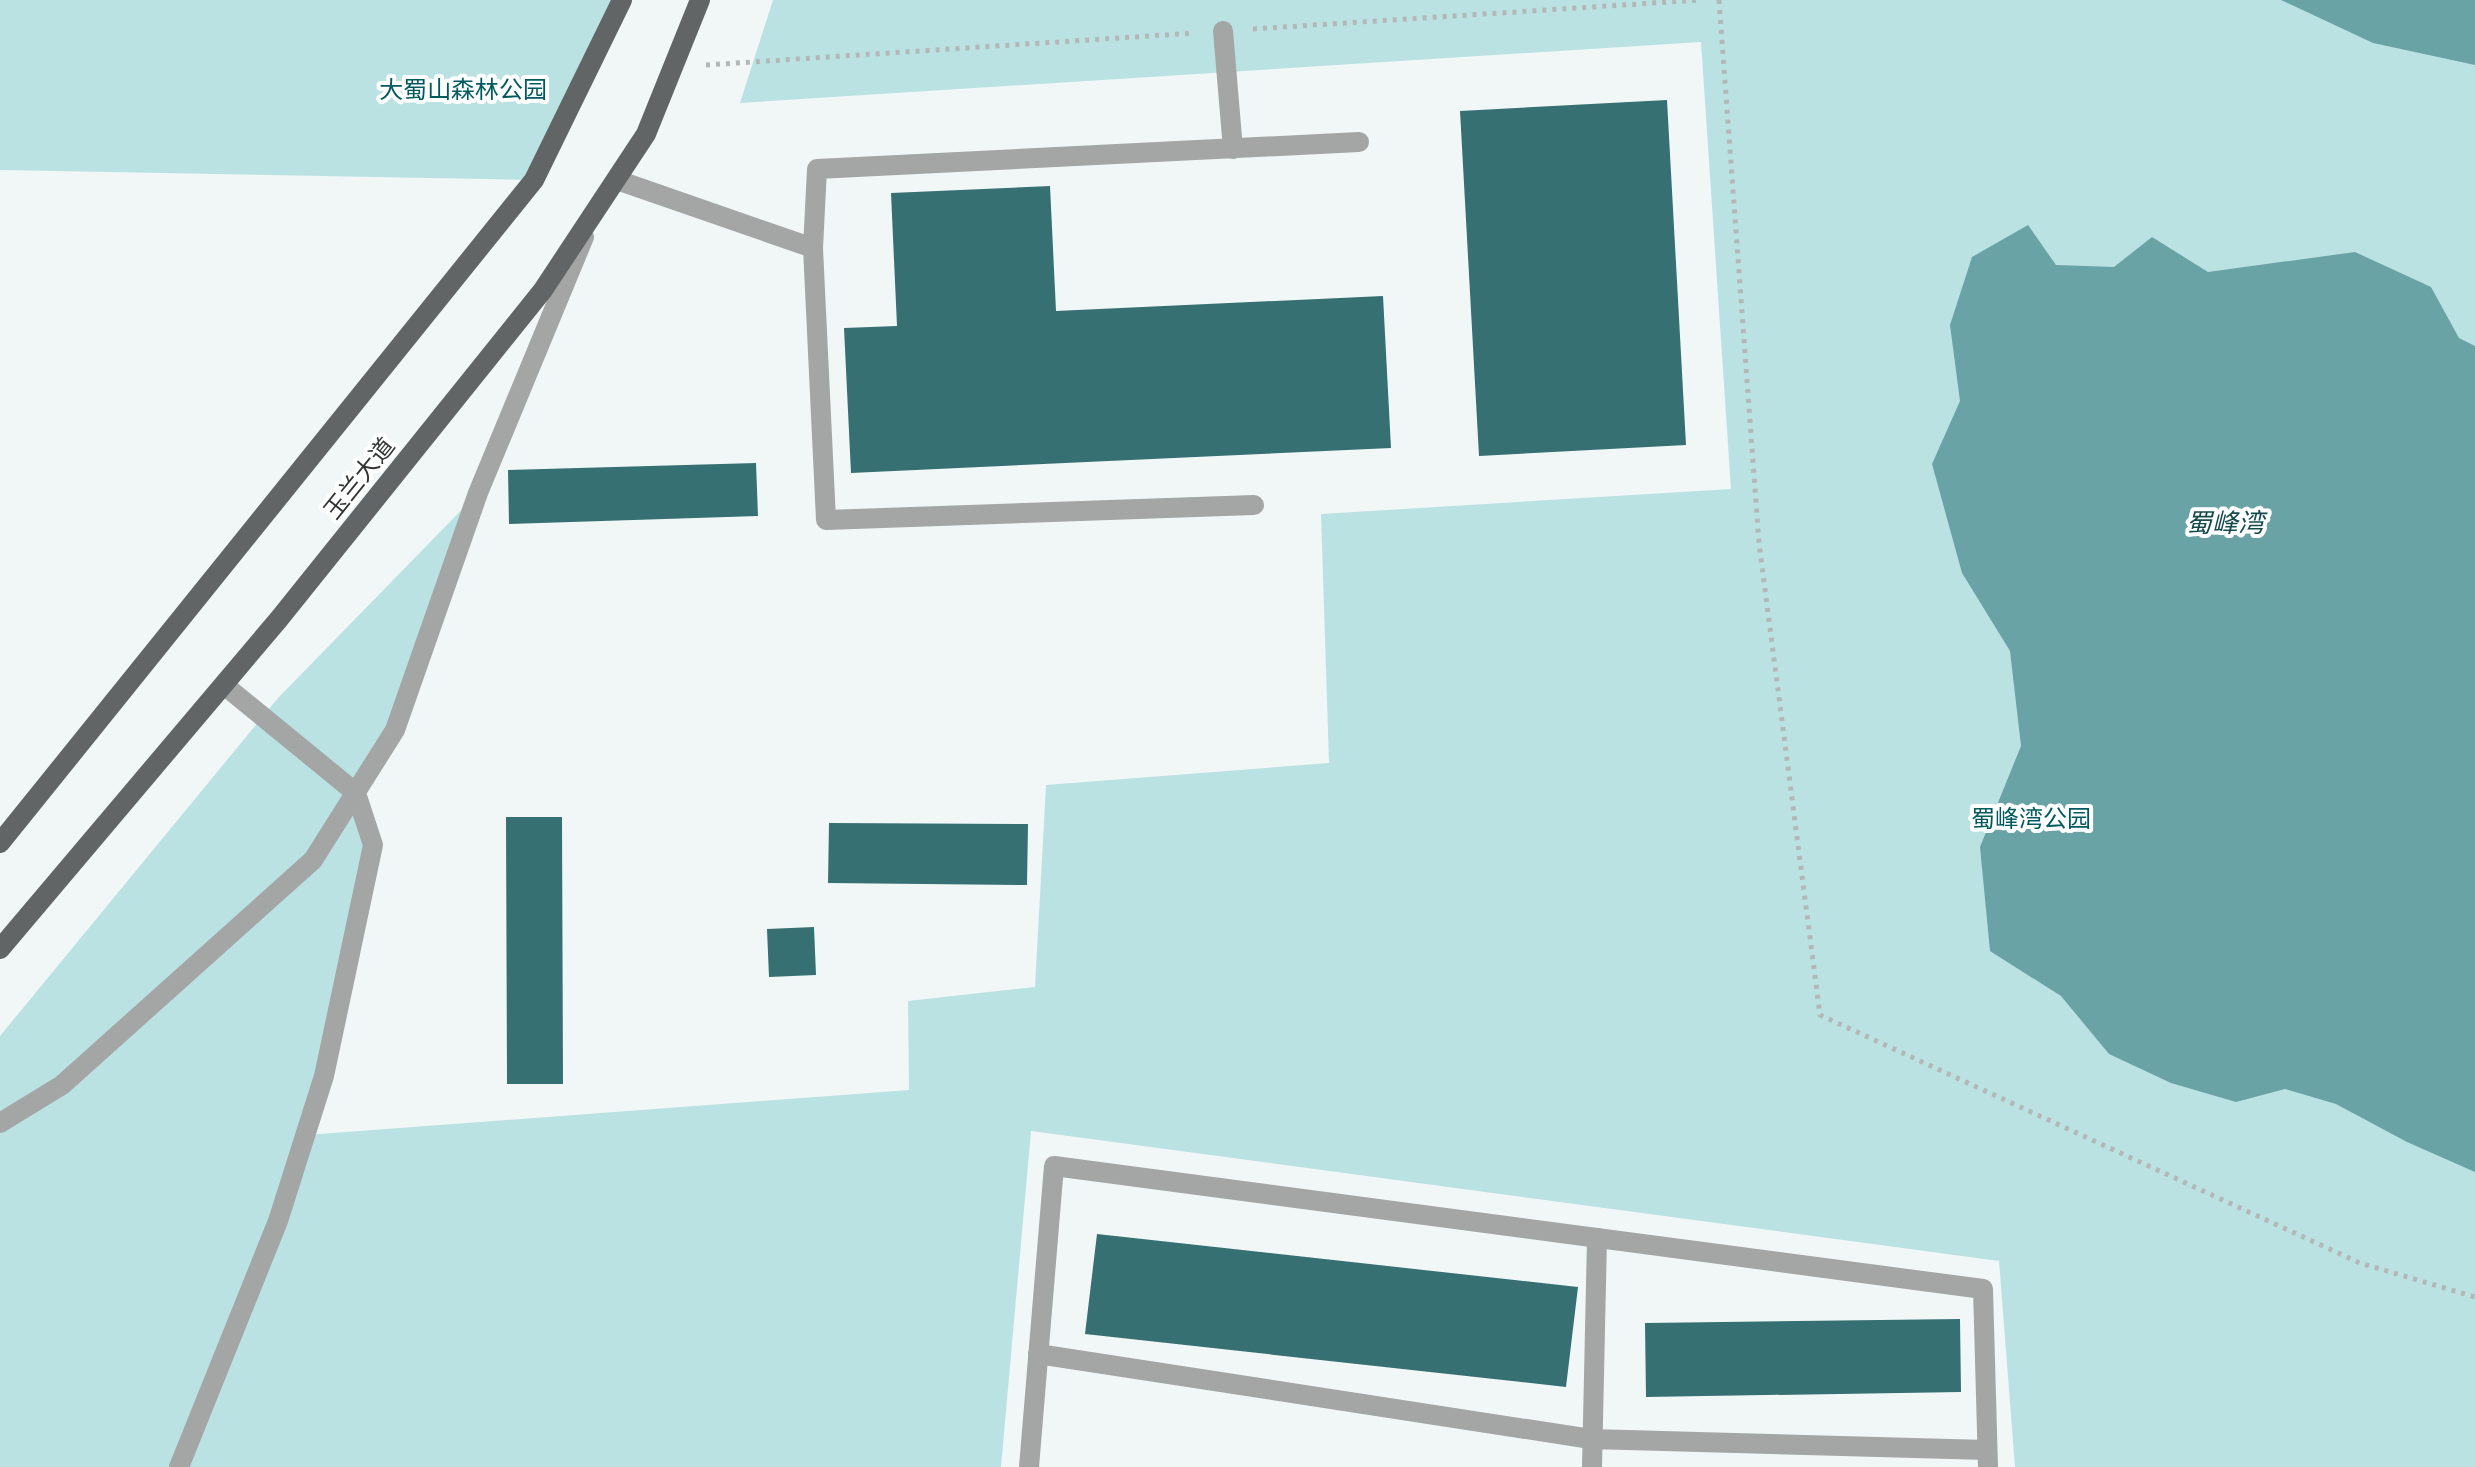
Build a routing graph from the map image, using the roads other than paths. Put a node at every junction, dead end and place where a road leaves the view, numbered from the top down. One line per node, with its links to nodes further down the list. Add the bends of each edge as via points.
1 (622, 0): 12 (main road, 玉兰大道, via 534,180)
2 (700, 0): 6 (main road, 玉兰大道, via 646,134)
3 (1223, 31): 5 (street)
4 (1359, 142): 5 (street)
5 (1233, 149): 8 (street, via 817,169)
6 (617, 180): 7 (main road, 玉兰大道); 8 (street)
7 (593, 215): 10 (main road, 玉兰大道, via 543,290); 11 (street, via 478,493 395,730)
8 (813, 248): 9 (street, via 826,520)
9 (1254, 505)
10 (224, 685): 11 (street); 13 (main road, 玉兰大道)
11 (356, 793): 14 (street, via 313,860 62,1085); 19 (street, via 373,845 324,1076 278,1221)
12 (0, 843)
13 (0, 949)
14 (0, 1123)
15 (1597, 1238): 16 (street, via 1054,1166); 17 (street); 18 (street, via 1983,1289)
16 (1038, 1354): 17 (street); 20 (street)
17 (1591, 1439): 18 (street); 21 (street)
18 (1987, 1458)
19 (179, 1467)
20 (1029, 1467)
21 (1592, 1467)

